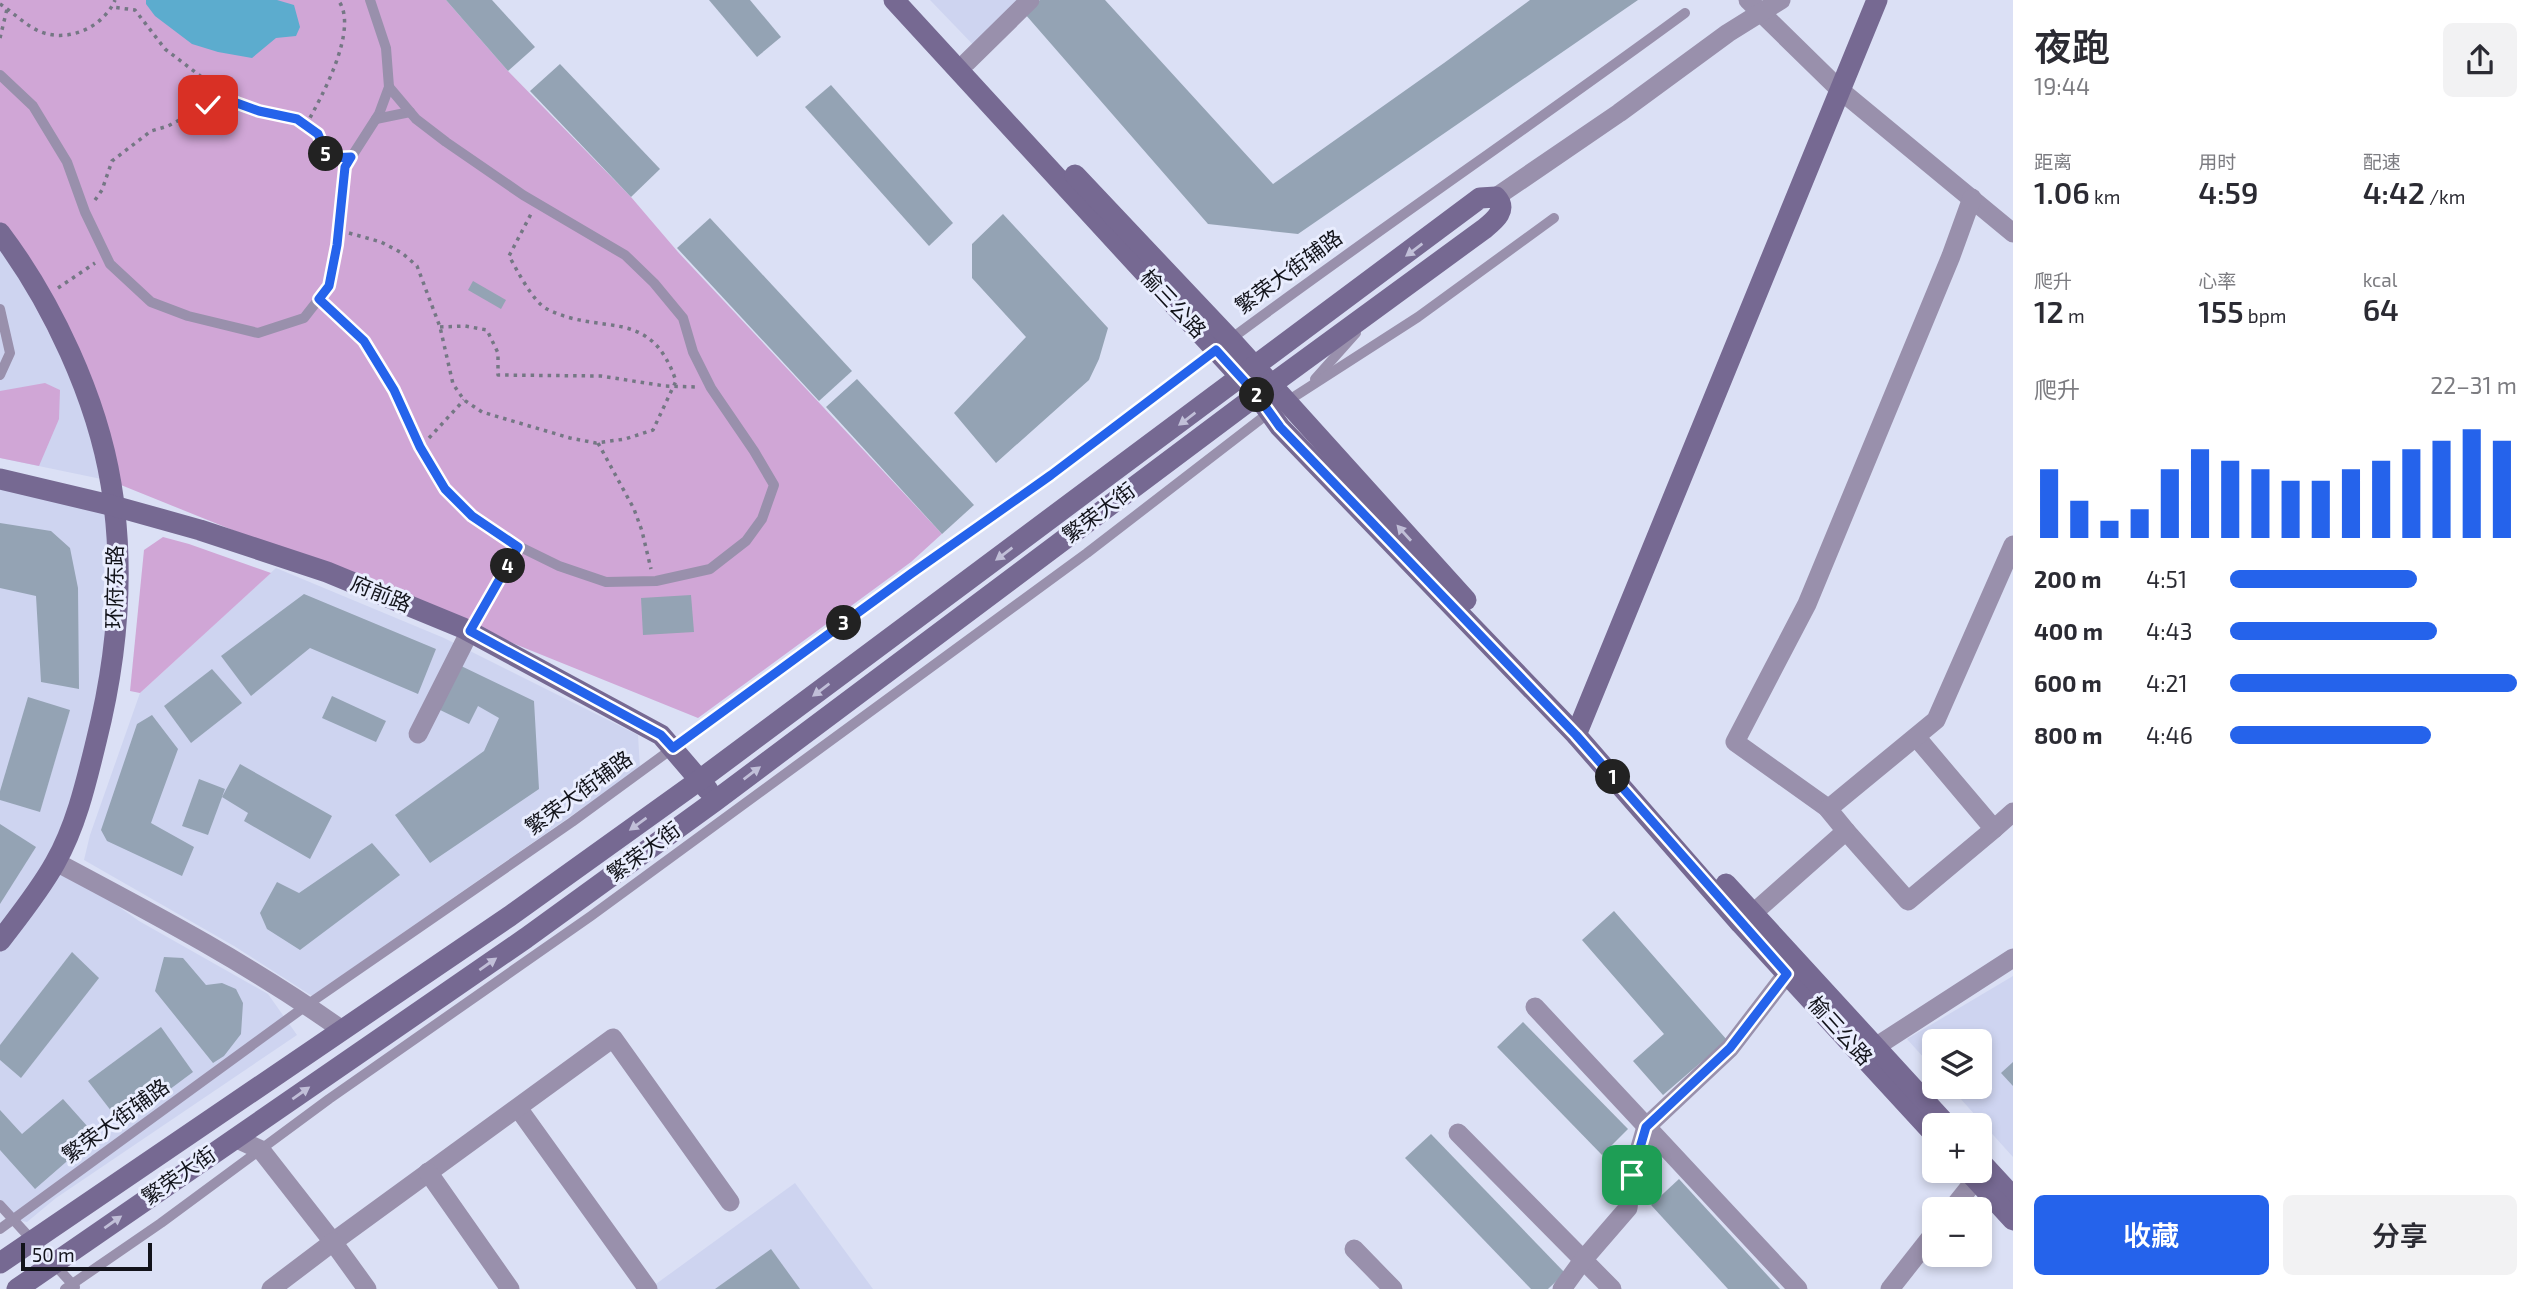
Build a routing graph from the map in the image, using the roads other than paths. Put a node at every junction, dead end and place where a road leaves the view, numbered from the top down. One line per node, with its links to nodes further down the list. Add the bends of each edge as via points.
1 (370, 0): 11 (lane, via 386,48)
2 (894, 0): 23 (main road, 榆三公路)
3 (911, 0): 9 (main road, 榆三公路)
4 (1030, 0): 9 (street)
5 (1781, 0): 7 (street)
6 (1877, 0): 12 (main road)
7 (1754, 6): 12 (street); 15 (street, via 1728,33)
8 (1685, 13): 23 (lane, 繁荣大街辅路)
9 (968, 62): 23 (main road, 榆三公路)
10 (0, 75): 20 (lane, via 33,106 68,162 110,264 151,302 258,333 304,318)
11 (389, 87): 13 (lane); 14 (lane)
12 (1840, 90): 16 (street); 33 (main road)
13 (410, 112): 14 (lane); 31 (lane, via 536,203 625,255 654,283 683,318 711,388 774,485 762,519 746,541 710,569 656,581 606,582)
14 (376, 119): 20 (lane, via 345,167 329,286)
15 (1496, 197): 21 (main road, 繁荣大街, via 1501,209 1497,218); 24 (main road, 繁荣大街, one-way to 24, via 1480,198)
16 (1972, 198): 19 (street); 39 (street, via 1807,604 1735,742)
17 (1554, 218): 26 (lane, via 1418,317)
18 (0, 233): 29 (main road, 环府东路, via 23,264 64,340 95,421)
19 (2013, 233)
20 (319, 299): 31 (lane, via 364,341 445,489 472,516)
21 (1382, 303): 26 (lane); 27 (main road, 繁荣大街)
22 (0, 309): 25 (lane, via 10,353)
23 (1223, 345): 24 (main road, 榆三公路); 36 (lane, 繁荣大街辅路)
24 (1248, 373): 27 (main road, 榆三公路); 37 (main road, 繁荣大街, one-way to 37)
25 (0, 375)
26 (1305, 389): 27 (lane)
27 (1270, 399): 33 (main road, 榆三公路); 38 (main road, 繁荣大街, one-way to 27); 58 (lane, via 1042,586 580,924)
28 (0, 479): 29 (main road, 府前路)
29 (114, 506): 32 (main road, 府前路, via 327,572); 43 (main road, 环府东路, via 118,579 108,690 83,796)
30 (2013, 545): 35 (street, via 1936,720)
31 (518, 547): 32 (lane)
32 (470, 631): 34 (street); 36 (main road, 府前路, via 661,735)
33 (1579, 729): 44 (main road, 榆三公路)
34 (418, 734)
35 (1917, 738): 39 (street); 41 (street)
36 (673, 748): 37 (main road, 府前路); 48 (lane, 繁荣大街辅路)
37 (701, 779): 38 (main road, 府前路); 50 (main road, 繁荣大街, one-way to 50)
38 (715, 801): 57 (main road, 繁荣大街, one-way to 38, via 526,938)
39 (1829, 809): 42 (street)
40 (2013, 812): 41 (street)
41 (1994, 830): 42 (street, via 1908,901)
42 (1846, 831): 44 (street)
43 (55, 862): 45 (main road, 环府东路); 48 (street, via 187,931)
44 (1747, 919): 47 (main road, 榆三公路)
45 (0, 941)
46 (2013, 958): 51 (street)
47 (1792, 968): 51 (main road, 榆三公路); 55 (street, via 1730,1048)
48 (307, 1005): 50 (street); 65 (lane, 繁荣大街辅路)
49 (1535, 1007): 55 (street)
50 (342, 1030): 68 (main road, 繁荣大街)
51 (1868, 1051): 53 (main road, 榆三公路); 54 (main road, 榆三公路)
52 (518, 1108): 59 (street); 63 (street, via 613,1038); 80 (street)
53 (1934, 1113)
54 (1922, 1119)
55 (1646, 1127): 73 (street, via 1628,1208); 84 (street)
56 (1458, 1133): 73 (street)
57 (235, 1138): 58 (street); 74 (main road, 繁荣大街, one-way to 57)
58 (261, 1150): 69 (street); 76 (lane)
59 (428, 1172): 69 (street); 79 (street)
60 (1992, 1182): 62 (main road)
61 (1984, 1183): 66 (main road)
62 (2013, 1197)
63 (730, 1202)
64 (0, 1205): 65 (lane)
65 (13, 1219): 67 (lane, 繁荣大街辅路); 68 (lane)
66 (2013, 1220)
67 (0, 1229)
68 (33, 1240): 72 (main road, 繁荣大街); 74 (lane)
69 (333, 1242): 77 (street); 78 (street)
70 (1922, 1248): 85 (street)
71 (1354, 1249): 81 (street)
72 (1, 1260): 75 (main road)
73 (1583, 1260): 82 (street); 83 (street)
74 (52, 1264): 75 (main road, 繁荣大街); 76 (lane)
75 (23, 1287)
76 (72, 1287)
77 (271, 1289)
78 (367, 1289)
79 (510, 1289)
80 (648, 1289)
81 (1393, 1289)
82 (1562, 1289)
83 (1612, 1289)
84 (1798, 1289)
85 (1889, 1289)

